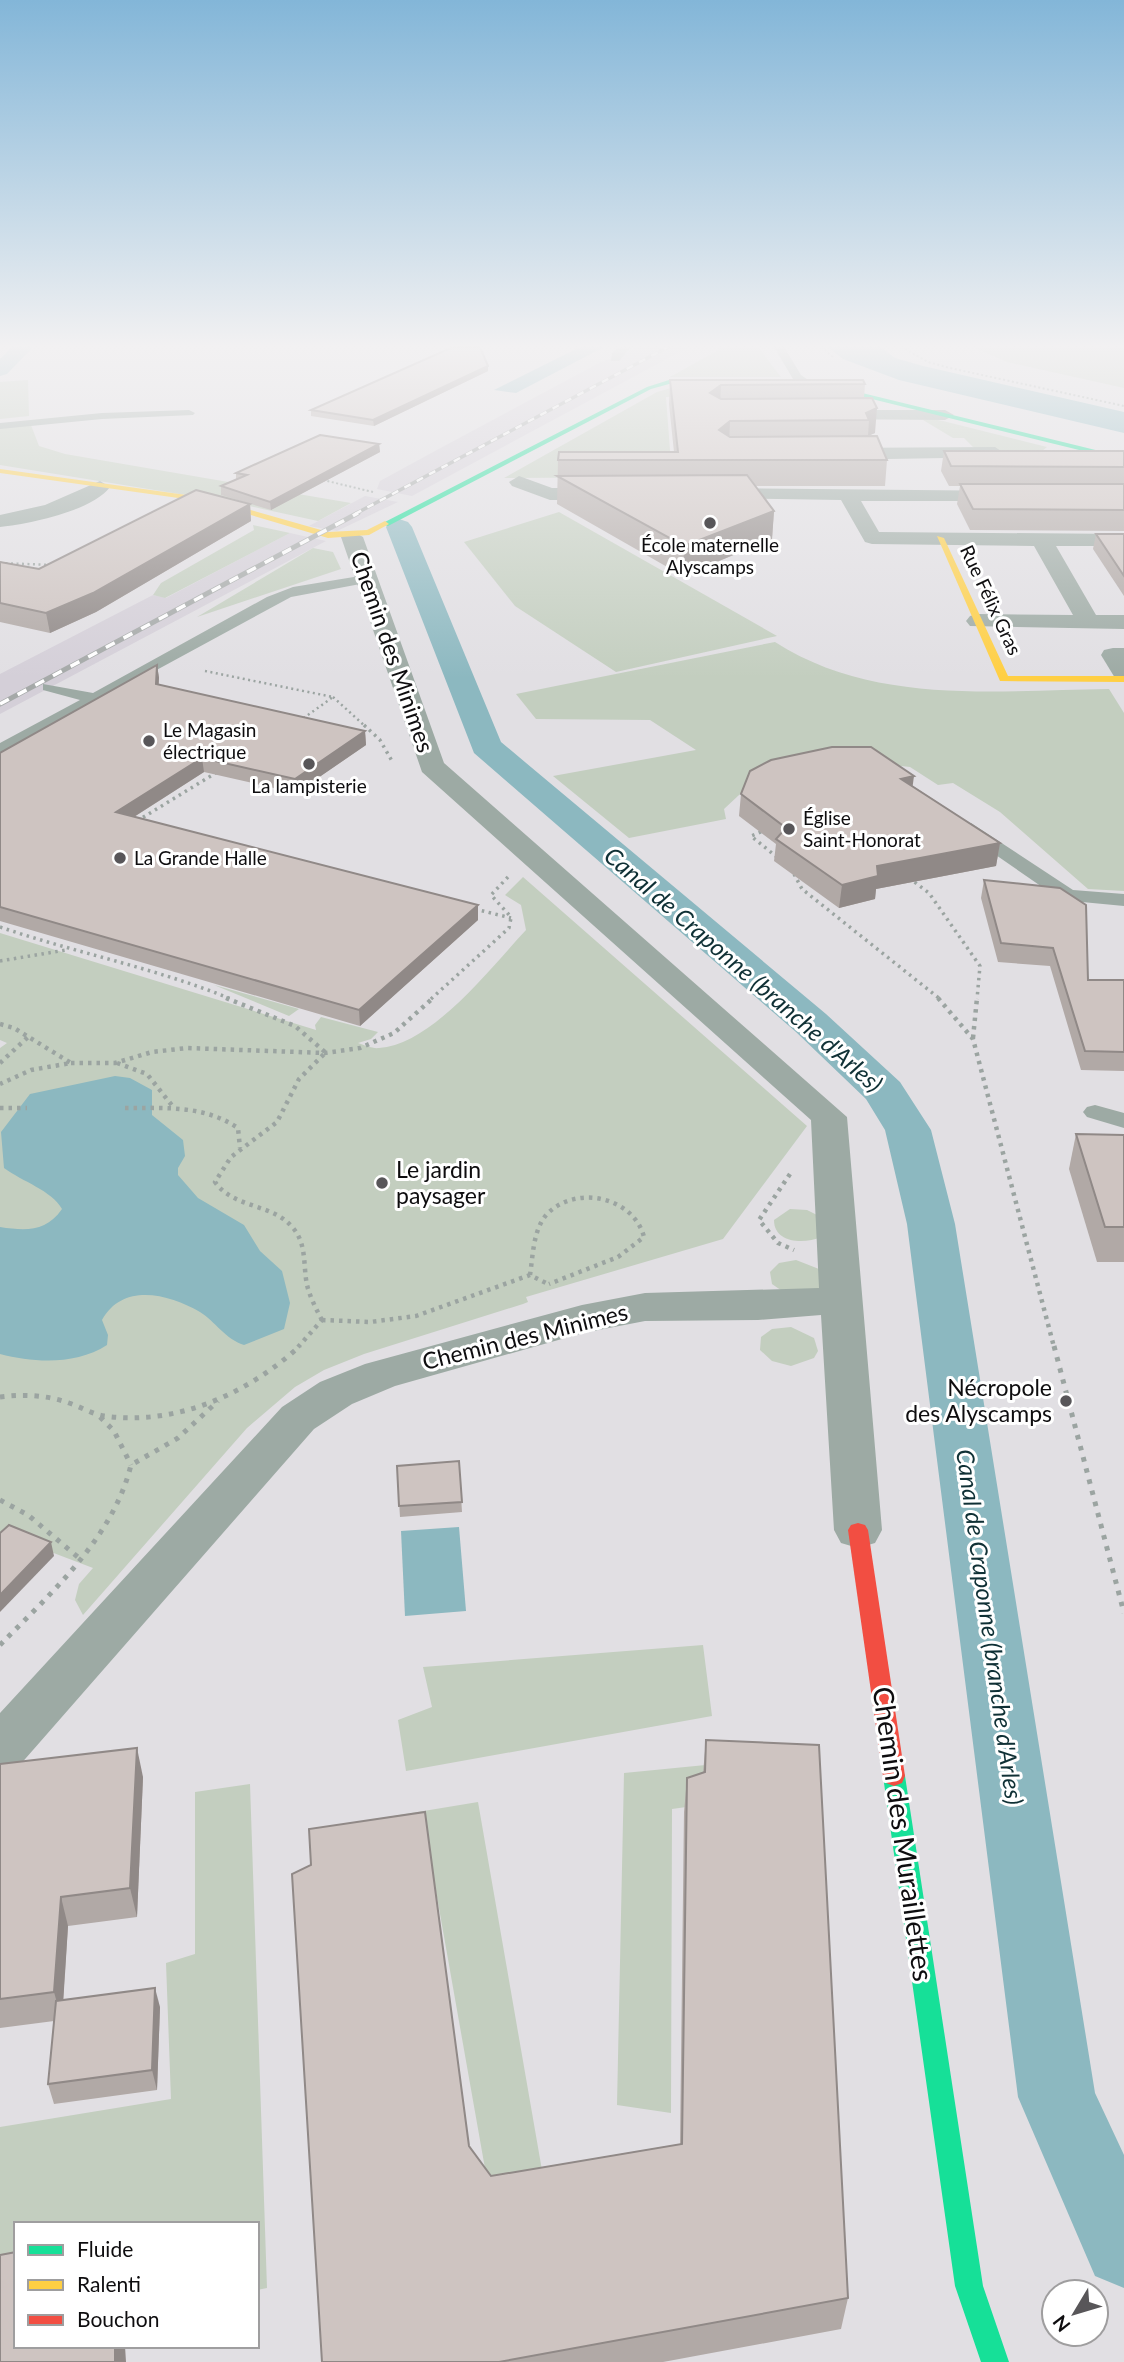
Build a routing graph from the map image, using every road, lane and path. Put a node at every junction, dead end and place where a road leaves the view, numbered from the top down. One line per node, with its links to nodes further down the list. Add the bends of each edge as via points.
1 (515, 457): 12 (street, Chemin des Minimes)
2 (0, 471): 5 (street, Chemin des Minimes)
3 (323, 480): 6 (path)
4 (519, 482): 7 (street, via 550,494)
5 (100, 487): 11 (street, via 66,506); 12 (street, Chemin des Minimes, via 208,500 292,527)
6 (373, 492)
7 (631, 494)
8 (685, 494): 9 (street, via 737,487)
9 (848, 495): 10 (street); 13 (street, via 872,538)
10 (1027, 495)
11 (0, 521)
12 (360, 535): 18 (street, Chemin des Minimes)
13 (940, 538): 14 (street); 19 (street, Rue Félix Gras)
14 (1041, 539): 15 (street); 20 (street)
15 (1124, 540)
16 (0, 563): 17 (path)
17 (59, 565)
18 (366, 579): 23 (lane, via 285,595); 61 (street, Chemin des Minimes, via 432,766 830,1117)
19 (978, 621): 20 (street); 25 (street, Rue Félix Gras, via 1004,678)
20 (1089, 622): 21 (street)
21 (1124, 622)
22 (1124, 655): 24 (street, via 1114,655)
23 (160, 661): 27 (lane); 28 (path, via 333,698)
24 (1124, 673)
25 (1124, 679)
26 (49, 687): 27 (lane)
27 (93, 698): 29 (lane)
28 (291, 726)
29 (0, 750)
30 (220, 771): 32 (path, via 136,822)
31 (956, 818): 37 (lane, via 1068,896)
32 (150, 825)
33 (761, 832): 34 (path, via 751,836)
34 (780, 860)
35 (789, 867): 46 (path, via 802,889 938,996)
36 (908, 878): 46 (path, via 929,893 980,965)
37 (1124, 900)
38 (471, 908): 47 (path, via 512,918 509,928 394,1033 360,1048)
39 (0, 927): 41 (path)
40 (33, 931): 41 (path)
41 (26, 936): 42 (path)
42 (67, 950): 43 (path); 47 (path, via 184,980 271,1014 295,1026)
43 (0, 961)
44 (0, 1024): 45 (path)
45 (28, 1037): 48 (path); 49 (path)
46 (973, 1039): 71 (path)
47 (326, 1053): 50 (path, via 187,1048); 58 (path, via 299,1079 277,1122)
48 (0, 1063)
49 (71, 1063): 50 (path); 51 (path, via 31,1070)
50 (115, 1063): 55 (path, via 147,1074)
51 (0, 1084)
52 (0, 1108): 53 (path)
53 (27, 1108)
54 (125, 1108): 55 (path)
55 (175, 1108): 58 (path, via 217,1114 229,1121 238,1128)
56 (1095, 1112): 57 (lane)
57 (1124, 1121)
58 (240, 1148): 63 (path, via 215,1182 231,1198 268,1210 296,1230 304,1248 307,1287)
59 (530, 1275): 60 (path); 60 (path, via 541,1223 558,1205 599,1199 625,1207 639,1218 644,1237 629,1252); 63 (path, via 416,1316 370,1322)
60 (549, 1284): 62 (path)
61 (842, 1300): 62 (street, Chemin des Minimes, via 645,1307); 69 (street, Chemin des Muraillettes)
62 (582, 1319): 73 (street, Chemin des Minimes, via 380,1376 336,1393 298,1418)
63 (322, 1320): 65 (path, via 313,1334 275,1367)
64 (0, 1397): 66 (path, via 60,1399)
65 (219, 1399): 66 (path, via 167,1415); 67 (path, via 183,1435)
66 (99, 1415): 67 (path, via 114,1431)
67 (131, 1465): 70 (path, via 120,1503)
68 (0, 1500): 70 (path, via 28,1515)
69 (859, 1530): 74 (street, Chemin des Muraillettes, via 969,2286)
70 (79, 1558): 72 (path)
71 (1124, 1613)
72 (0, 1645)
73 (0, 1750)
74 (995, 2362)

